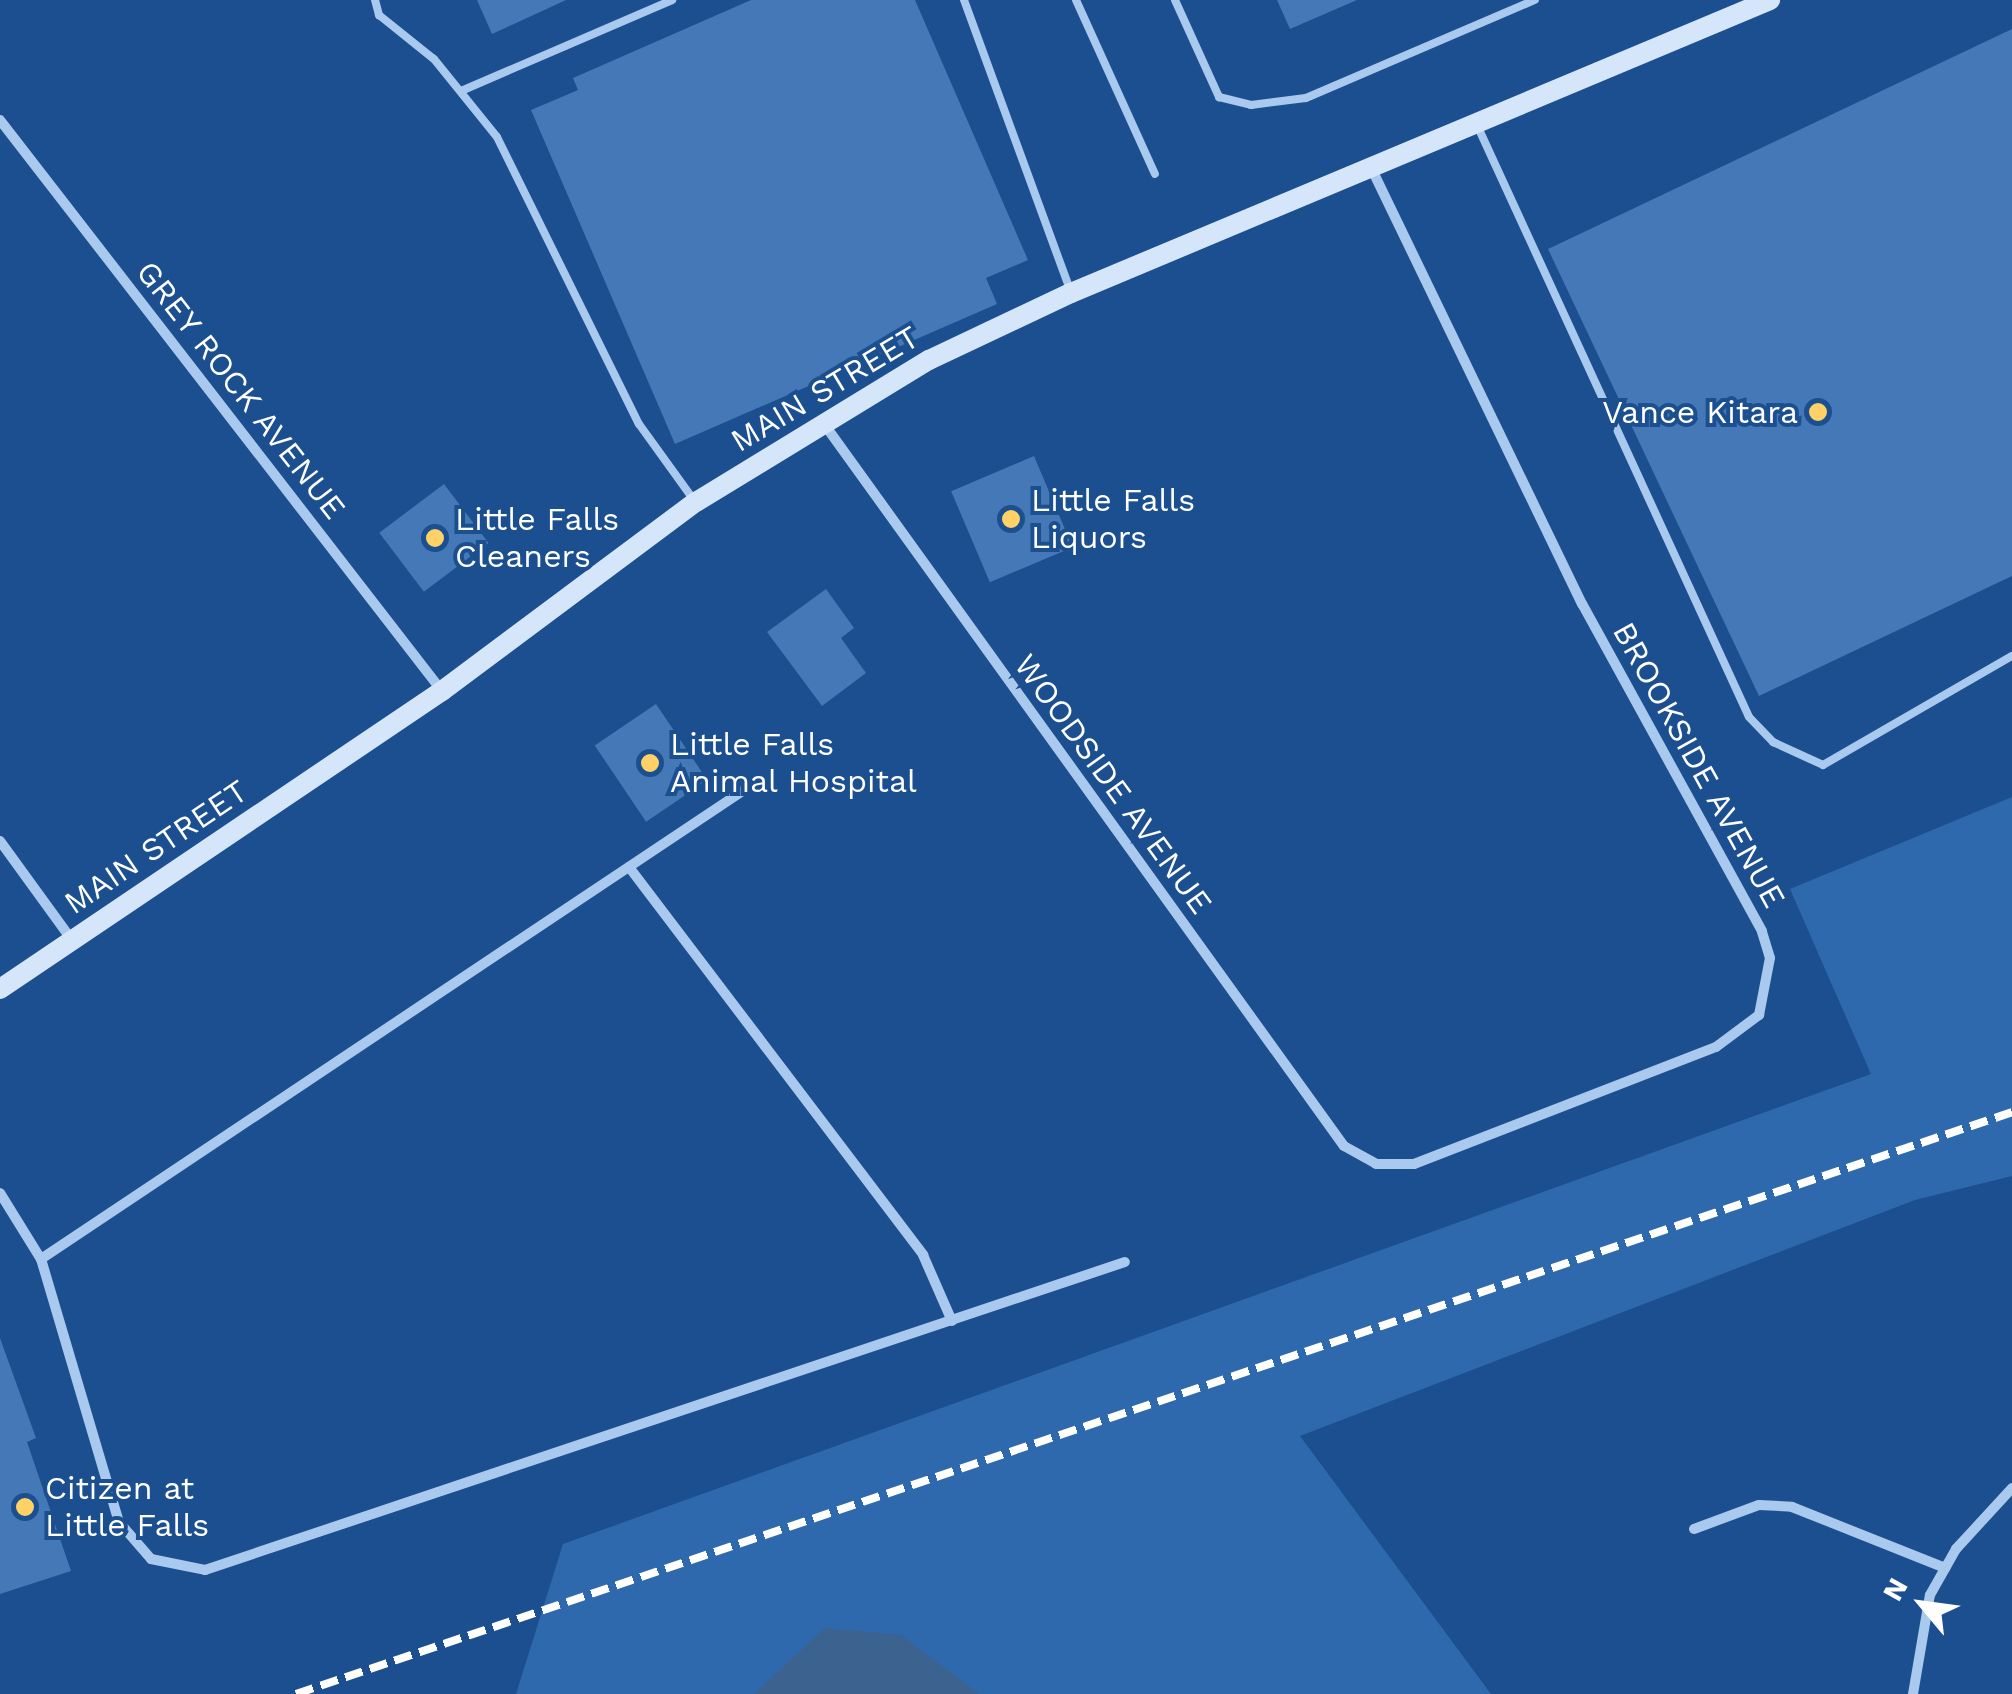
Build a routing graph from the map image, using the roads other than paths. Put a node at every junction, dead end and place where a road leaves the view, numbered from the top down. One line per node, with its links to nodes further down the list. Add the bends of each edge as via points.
1 (375, 0): 8 (lane, via 380,14)
2 (672, 0): 8 (lane)
3 (964, 0): 13 (lane)
4 (1076, 0): 12 (lane)
5 (1175, 0): 6 (lane, via 1219,97 1250,105 1306,98)
6 (1535, 0)
7 (1770, 0): 10 (main road, MAIN STREET)
8 (461, 91): 15 (lane, via 522,178 639,424)
9 (0, 120): 17 (street, GREY ROCK AVENUE)
10 (1478, 124): 11 (main road, MAIN STREET); 16 (lane, via 1749,717 1773,742 1823,765)
11 (1372, 170): 13 (main road, MAIN STREET); 23 (street, BROOKSIDE AVENUE, via 1582,604 1747,899 1770,958 1759,1015 1716,1047 1430,1158)
12 (1155, 174)
13 (1071, 293): 14 (main road, MAIN STREET)
14 (822, 420): 15 (main road, MAIN STREET); 23 (street, WOODSIDE AVENUE, via 1331,1132)
15 (696, 502): 17 (main road, MAIN STREET)
16 (2012, 656)
17 (442, 691): 21 (main road, MAIN STREET)
18 (759, 780): 20 (street)
19 (0, 841): 21 (street)
20 (629, 867): 25 (street); 27 (street, via 922,1255)
21 (72, 940): 22 (main road, MAIN STREET)
22 (0, 989)
23 (1376, 1164)
24 (0, 1193): 25 (street)
25 (41, 1258): 27 (street, via 118,1522 151,1559 205,1570)
26 (1125, 1262): 27 (street)
27 (952, 1321)
28 (2012, 1488): 30 (street, via 1982,1515)
29 (1694, 1529): 30 (street, via 1759,1505 1792,1506)
30 (1945, 1568): 31 (street, via 1930,1596)
31 (1913, 1694)

